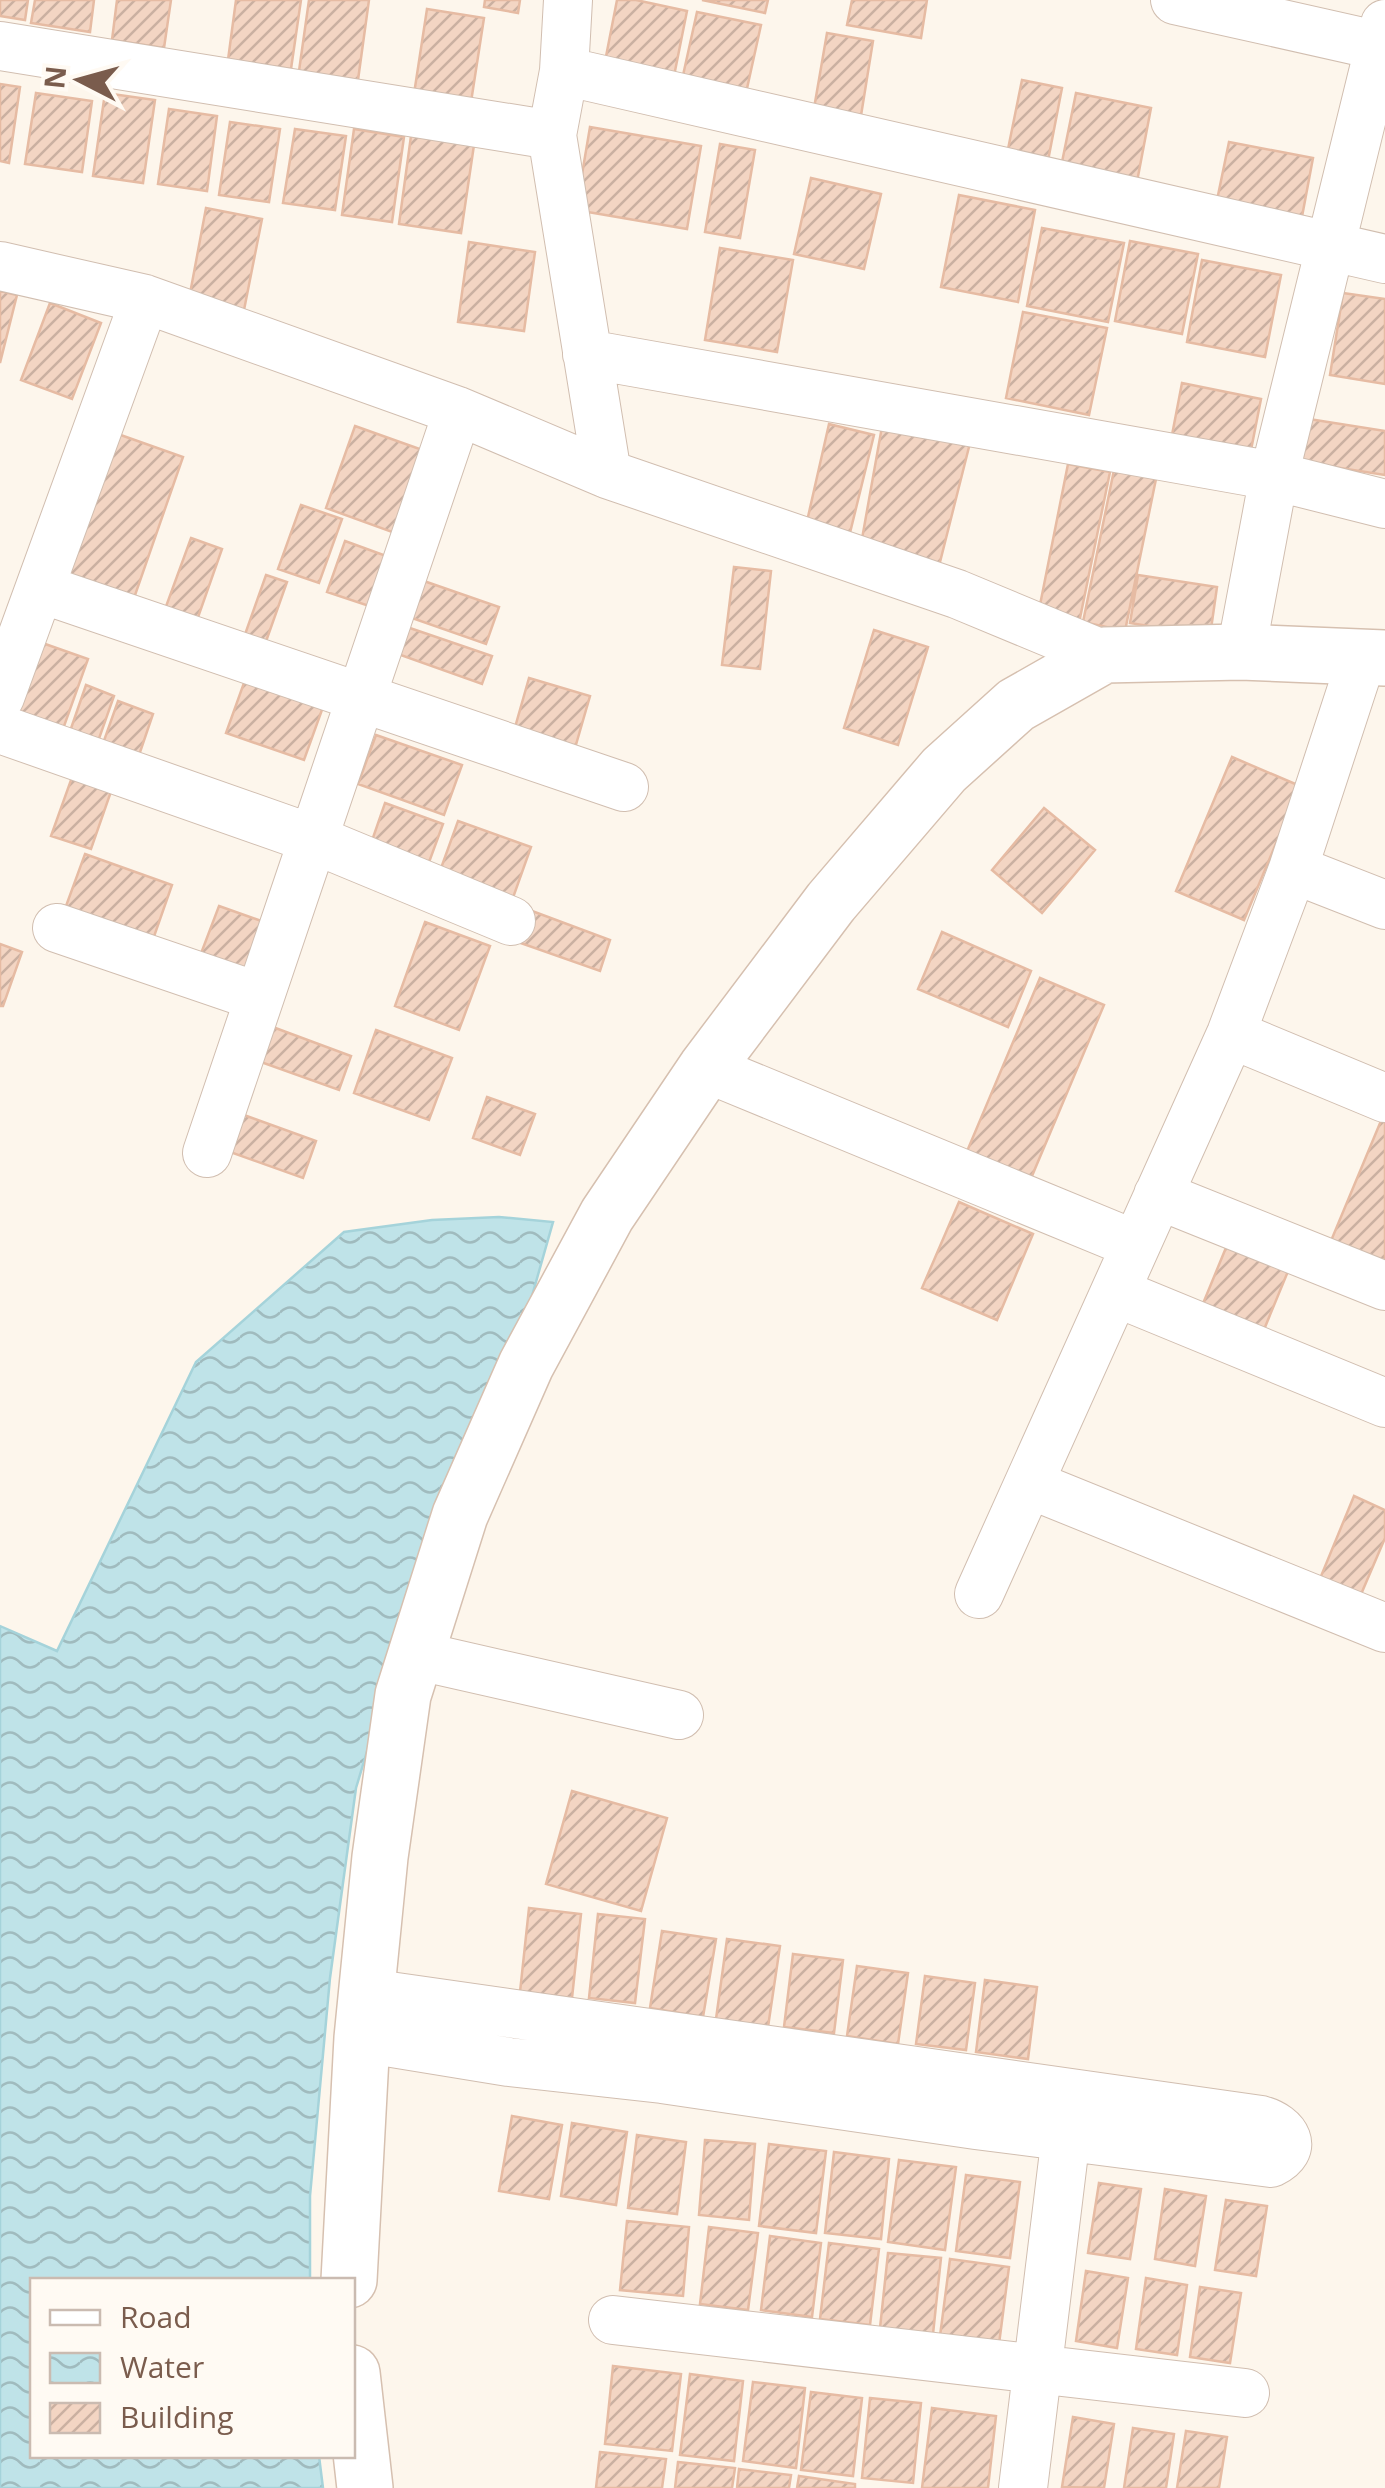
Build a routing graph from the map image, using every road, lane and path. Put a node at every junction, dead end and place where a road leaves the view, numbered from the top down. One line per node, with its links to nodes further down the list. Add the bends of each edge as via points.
1 (568, 0): 5 (street)
2 (1175, 0): 3 (street)
3 (1383, 39): 7 (street)
4 (0, 46): 6 (street)
5 (564, 70): 6 (street); 7 (street)
6 (552, 135): 11 (street)
7 (1331, 245): 8 (street); 14 (street)
8 (1385, 259)
9 (0, 266): 10 (street)
10 (145, 299): 12 (street); 16 (street)
11 (586, 354): 13 (street); 14 (street)
12 (458, 411): 13 (street); 21 (street)
13 (607, 474): 18 (street, via 957,594)
14 (1274, 476): 15 (street); 17 (street)
15 (1385, 504)
16 (42, 589): 20 (street); 21 (street)
17 (1241, 652): 18 (main road); 19 (main road)
18 (1104, 656): 31 (main road, via 1016,705 944,770 831,902)
19 (1373, 658): 25 (street)
20 (0, 696)
21 (360, 697): 23 (street); 24 (street)
22 (0, 729): 24 (street)
23 (624, 787)
24 (312, 839): 27 (street); 29 (street)
25 (1293, 869): 26 (street); 30 (street)
26 (1385, 905)
27 (511, 921)
28 (57, 928): 29 (street)
29 (259, 997): 33 (street)
30 (1231, 1034): 32 (street); 34 (street)
31 (706, 1068): 35 (street); 42 (main road, via 608,1215 526,1365 460,1515)
32 (1385, 1098)
33 (207, 1154)
34 (1158, 1194): 35 (street); 36 (street)
35 (1136, 1245): 37 (street)
36 (1385, 1286)
37 (1116, 1292): 38 (street); 39 (street)
38 (1385, 1403)
39 (1029, 1484): 40 (street); 41 (street)
40 (980, 1594)
41 (1385, 1628)
42 (415, 1655): 43 (street); 44 (main road, via 403,1694)
43 (679, 1715)
44 (365, 2015): 45 (main road); 47 (street, via 1069,2115)
45 (349, 2278)
46 (613, 2320): 47 (street)
47 (1036, 2367): 48 (street); 51 (street)
48 (1245, 2392)
49 (355, 2402): 50 (main road)
50 (364, 2488)
51 (1023, 2488)

